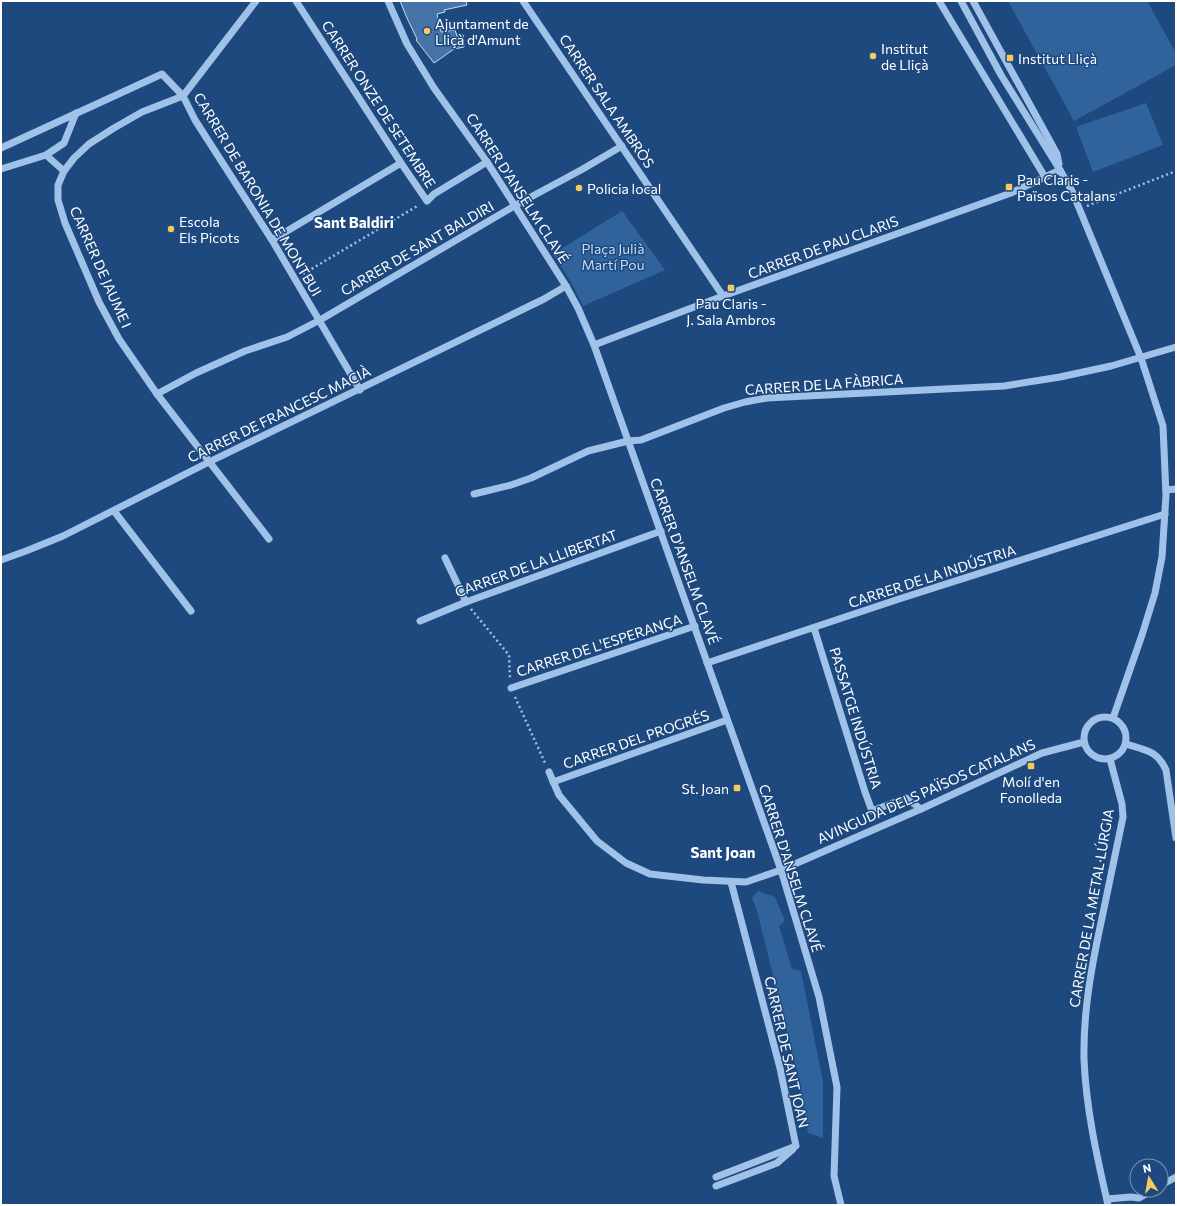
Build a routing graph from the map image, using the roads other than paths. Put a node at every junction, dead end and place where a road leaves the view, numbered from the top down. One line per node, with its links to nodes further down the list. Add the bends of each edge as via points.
1 (256, 1): 8 (street, CARRER DE BARONIA DE MONTBUI)
2 (296, 1): 14 (street, CARRER ONZE DE SETEMBRE)
3 (388, 1): 13 (street, CARRER D'ANSELM CLAVÉ, via 407,44 434,88)
4 (523, 1): 10 (street, CARRER SALA AMBRÒS)
5 (939, 1): 18 (street)
6 (961, 1): 17 (street, via 1001,75)
7 (972, 1): 17 (street, via 1057,154)
8 (182, 96): 9 (street, via 162,74); 16 (street, CARRER DE JAUME I, via 142,112 114,128 89,144); 20 (street, CARRER DE BARONIA DE MONTBUI)
9 (76, 113): 11 (street); 12 (street, via 64,143)
10 (622, 146): 19 (street, CARRER DE SANT BALDIRI); 22 (street, CARRER SALA AMBRÒS)
11 (1, 148)
12 (46, 155): 15 (street); 16 (street)
13 (488, 162): 14 (street, CARRER ONZE DE SETEMBRE, via 434,194 427,201); 19 (street, CARRER D'ANSELM CLAVÉ)
14 (401, 163): 20 (street)
15 (1, 169)
16 (64, 170): 28 (street, CARRER DE JAUME I, via 58,186 58,200 65,223 99,302 119,339)
17 (1060, 170): 18 (street, CARRER DE PAU CLARIS); 26 (street, via 1072,191)
18 (1045, 178): 22 (street, CARRER DE PAU CLARIS, via 1011,193)
19 (516, 205): 21 (street, CARRER D'ANSELM CLAVÉ); 23 (street, CARRER DE SANT BALDIRI)
20 (272, 240): 23 (street, CARRER DE BARONIA DE MONTBUI)
21 (566, 286): 24 (street, CARRER D'ANSELM CLAVÉ); 27 (street, CARRER DE FRANCESC MACIÀ)
22 (723, 296): 24 (street, CARRER DE PAU CLARIS)
23 (320, 320): 27 (street, CARRER DE BARONIA DE MONTBUI); 28 (street, CARRER DE SANT BALDIRI, via 287,337 245,351 196,373)
24 (594, 345): 29 (street, CARRER D'ANSELM CLAVÉ)
25 (1176, 347): 26 (street, CARRER DE LA FÀBRICA)
26 (1141, 358): 29 (street, CARRER DE LA FÀBRICA, via 1060,377 1004,386 782,397 745,402 641,440); 32 (street, via 1163,426)
27 (360, 390): 30 (street, CARRER DE FRANCESC MACIÀ)
28 (157, 394): 30 (street, CARRER DE JAUME I)
29 (628, 441): 33 (street, CARRER DE LA FÀBRICA, via 588,451 511,485); 36 (street, CARRER D'ANSELM CLAVÉ)
30 (209, 462): 34 (street, CARRER DE FRANCESC MACIÀ); 37 (street, CARRER DE JAUME I)
31 (1176, 489): 32 (street)
32 (1166, 490): 35 (street)
33 (474, 494)
34 (114, 511): 39 (street, CARRER DE FRANCESC MACIÀ, via 63,536); 41 (street)
35 (1165, 514): 44 (street, CARRER DE LA INDÚSTRIA); 47 (street, via 1162,557 1155,593)
36 (660, 531): 40 (street, CARRER DE LA LLIBERTAT); 43 (street, CARRER D'ANSELM CLAVÉ)
37 (269, 538)
38 (445, 558): 40 (street)
39 (1, 560)
40 (466, 602): 42 (street, CARRER DE LA LLIBERTAT)
41 (191, 611)
42 (420, 621)
43 (695, 626): 45 (street, CARRER D'ANSELM CLAVÉ); 46 (street, CARRER DE L'ESPERANÇA)
44 (814, 628): 45 (street, CARRER DE LA INDÚSTRIA); 54 (street, PASSATGE INDÚSTRIA, via 872,810 906,798)
45 (707, 664): 48 (street, CARRER D'ANSELM CLAVÉ)
46 (511, 688)
47 (1113, 718): 49 (street, via 1102,717 1092,721 1085,730); 50 (street, via 1121,722 1126,729)
48 (727, 720): 53 (street, CARRER DEL PROGRÉS); 56 (street, CARRER D'ANSELM CLAVÉ)
49 (1084, 742): 51 (street, via 1092,755); 54 (street, AVINGUDA DELS PAÏSOS CATALANS, via 1042,753)
50 (1126, 744): 51 (street, via 1123,750); 55 (street, via 1156,754 1162,761 1166,770)
51 (1110, 759): 61 (street, CARRER DE LA METAL·LÚRGIA, via 1123,817 1086,1002 1084,1057 1087,1100)
52 (549, 772): 53 (street, AVINGUDA DELS PAÏSOS CATALANS)
53 (553, 782): 57 (street, AVINGUDA DELS PAÏSOS CATALANS, via 559,795 597,840 626,862 650,874)
54 (920, 809): 56 (street, AVINGUDA DELS PAÏSOS CATALANS)
55 (1176, 838)
56 (781, 870): 57 (street, AVINGUDA DELS PAÏSOS CATALANS, via 746,882); 63 (street, CARRER D'ANSELM CLAVÉ, via 819,997 837,1087 834,1176)
57 (731, 882): 58 (street, CARRER DE SANT JOAN, via 780,1068)
58 (796, 1146): 59 (street, CARRER DE SANT JOAN); 60 (street, via 777,1163)
59 (716, 1176)
60 (716, 1186)
61 (1108, 1202): 62 (street, via 1131,1197)
62 (1138, 1202)
63 (841, 1205)

